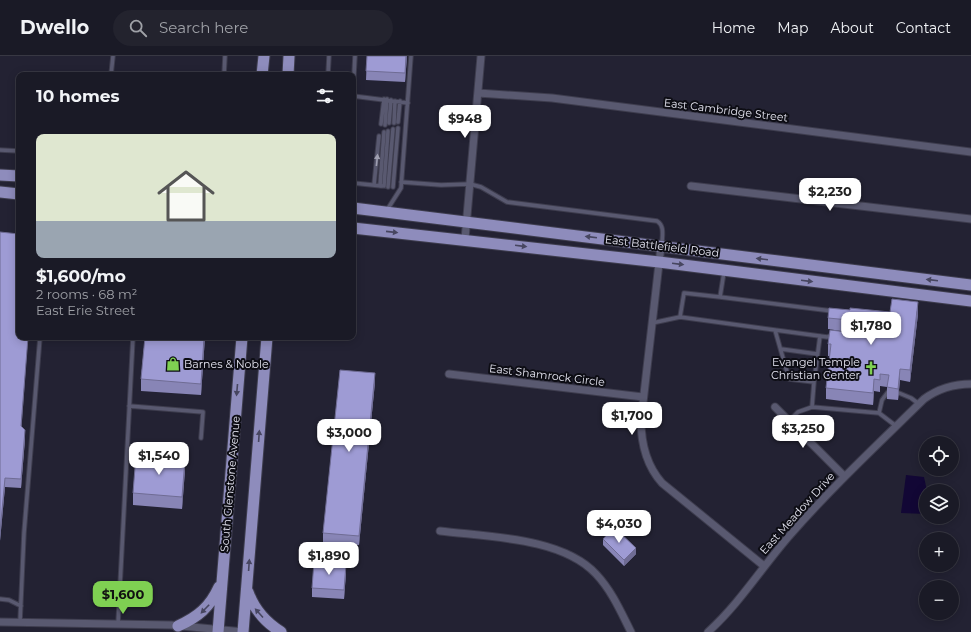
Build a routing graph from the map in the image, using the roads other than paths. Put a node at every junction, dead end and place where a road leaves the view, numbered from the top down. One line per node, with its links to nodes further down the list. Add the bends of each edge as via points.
1 (113, 56): 9 (lane)
2 (225, 56): 10 (lane)
3 (264, 56): 11 (main road)
4 (289, 56): 12 (main road)
5 (329, 56): 13 (lane)
6 (355, 56): 14 (lane)
7 (411, 56): 19 (lane)
8 (481, 56): 15 (street)
9 (111, 72)
10 (224, 72)
11 (262, 72)
12 (288, 72)
13 (328, 72)
14 (354, 72)
15 (478, 93): 26 (street, East Cambridge Street, via 552,98); 31 (street)
16 (356, 95): 17 (lane)
17 (387, 100): 18 (lane); 20 (lane); 20 (lane)
18 (397, 101): 19 (lane); 20 (lane)
19 (408, 102): 29 (lane)
20 (389, 123)
21 (395, 129): 33 (lane)
22 (386, 131): 33 (lane)
23 (380, 136): 32 (lane, one-way to 23)
24 (0, 150): 25 (lane)
25 (16, 151)
26 (971, 152)
27 (0, 175): 28 (main road)
28 (16, 176)
29 (401, 182): 31 (lane); 35 (lane)
30 (356, 183): 32 (lane)
31 (470, 184): 41 (street); 44 (lane, via 481,187 507,202 657,221 663,232)
32 (374, 185): 33 (lane)
33 (386, 186): 35 (lane)
34 (691, 186): 40 (street)
35 (401, 188): 39 (lane)
36 (0, 192): 37 (main road)
37 (16, 194)
38 (356, 208): 39 (main road, East Battlefield Road)
39 (385, 212): 41 (main road, East Battlefield Road)
40 (971, 219)
41 (467, 223): 43 (street); 44 (main road, East Battlefield Road, one-way to 41)
42 (356, 228): 43 (main road, East Battlefield Road, one-way to 43)
43 (466, 239): 45 (main road, East Battlefield Road, one-way to 45)
44 (661, 246): 45 (street); 47 (main road, East Battlefield Road, one-way to 44)
45 (659, 262): 46 (main road, East Battlefield Road, one-way to 46); 52 (street)
46 (724, 270): 48 (lane); 49 (main road, East Battlefield Road, one-way to 49)
47 (971, 285)
48 (720, 297): 50 (lane, via 831,310); 51 (lane, via 684,293)
49 (971, 301)
50 (836, 315)
51 (680, 317): 52 (lane); 53 (lane)
52 (652, 323): 67 (street)
53 (775, 330): 55 (lane); 60 (lane)
54 (834, 330): 55 (lane, via 833,334 827,337)
55 (820, 336): 61 (lane)
56 (40, 340): 82 (lane, via 24,533)
57 (133, 340): 69 (lane)
58 (242, 340): 79 (main road, South Glenstone Avenue, one-way to 79)
59 (266, 340): 80 (main road, one-way to 59)
60 (781, 349): 61 (lane); 63 (lane, via 789,380)
61 (817, 354): 63 (lane)
62 (449, 374): 67 (street, East Shamrock Circle)
63 (814, 382): 71 (lane)
64 (971, 384): 68 (street, East Meadow Drive, via 942,388)
65 (888, 392): 72 (lane, via 882,400)
66 (899, 393): 68 (lane)
67 (643, 397): 78 (street, via 642,442 646,457 657,478)
68 (919, 404): 74 (street, East Meadow Drive)
69 (130, 406): 75 (lane, via 203,412); 85 (lane)
70 (775, 407): 73 (street)
71 (812, 407): 72 (lane); 73 (lane, via 798,412)
72 (879, 413): 74 (lane)
73 (789, 422): 76 (street)
74 (896, 426): 76 (street, East Meadow Drive)
75 (201, 438)
76 (844, 476): 78 (street, East Meadow Drive)
77 (440, 531): 91 (street, via 539,544 571,555 588,566 602,580)
78 (764, 566): 92 (street, East Meadow Drive, via 738,602)
79 (222, 581): 86 (main road, one-way to 86, via 206,609 194,619); 87 (main road, South Glenstone Avenue)
80 (247, 588): 89 (main road); 90 (main road, one-way to 80, via 254,608)
81 (0, 599): 82 (lane)
82 (21, 606): 84 (lane)
83 (0, 622): 84 (street)
84 (20, 623): 85 (street)
85 (118, 624): 86 (street)
86 (173, 628): 87 (street); 88 (main road)
87 (218, 631): 89 (street)
88 (188, 632)
89 (244, 632)
90 (281, 632)
91 (631, 632)
92 (708, 632)

